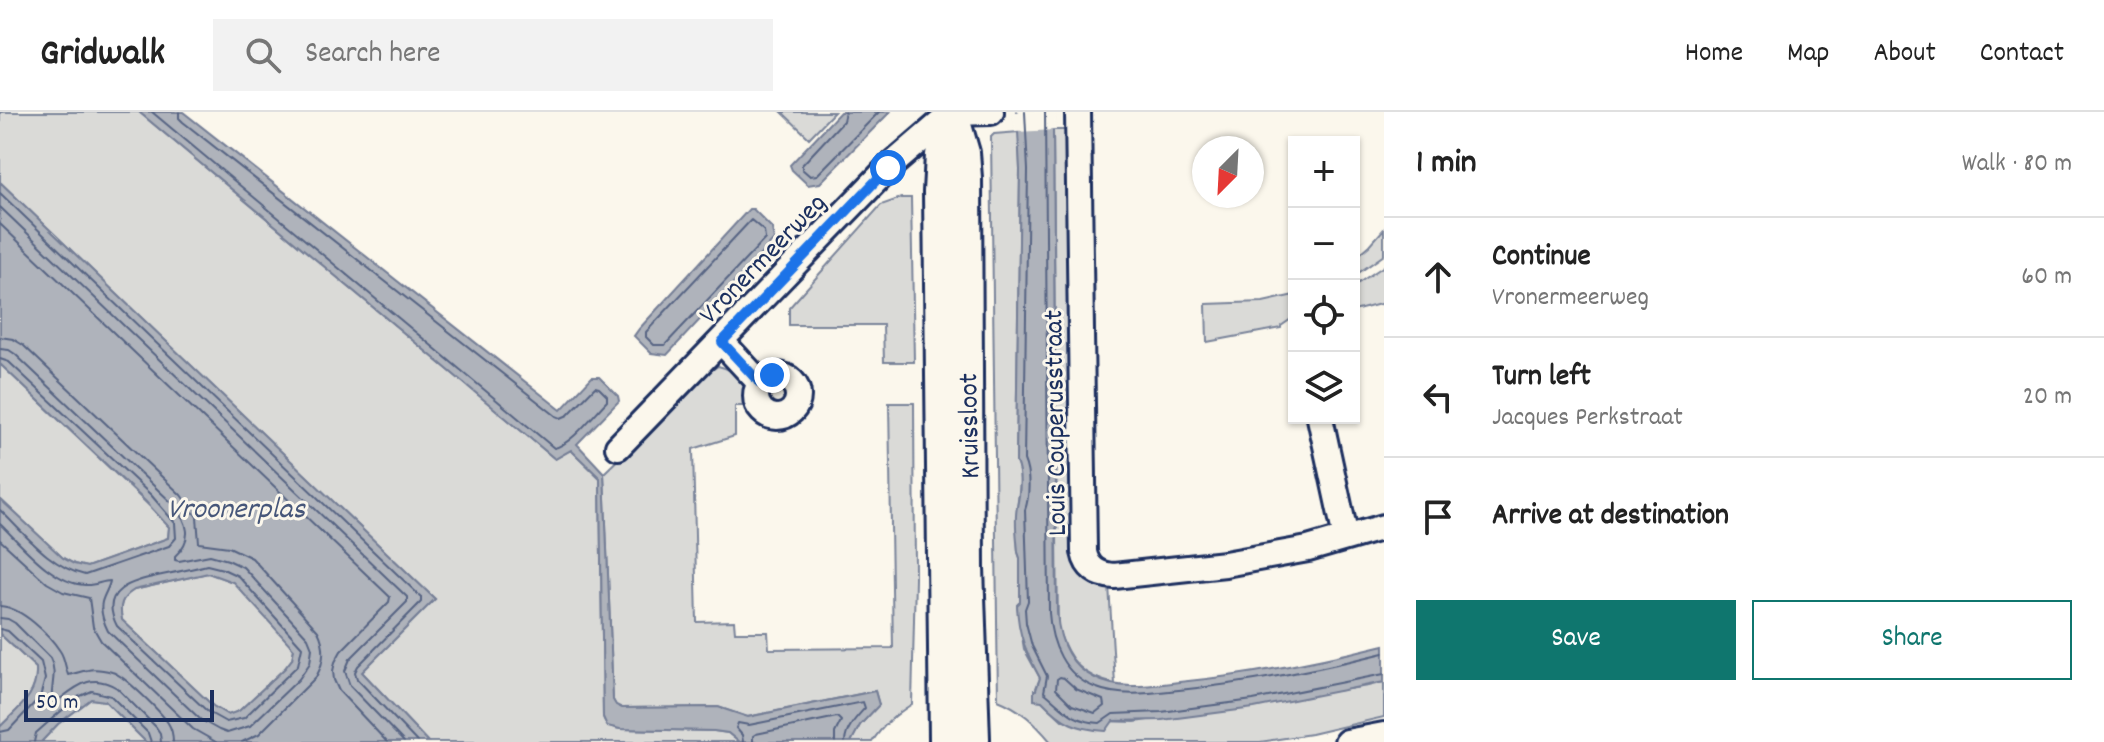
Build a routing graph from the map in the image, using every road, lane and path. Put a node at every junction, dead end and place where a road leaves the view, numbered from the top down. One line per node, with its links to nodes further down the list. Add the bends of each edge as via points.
1 (991, 112): 3 (street)
2 (1078, 112): 9 (street, Louis Couperusstraat, via 1087,563 1114,576 1225,564)
3 (952, 113): 4 (street, Vronermeerweg, via 888,168); 11 (street, Kruissloot, via 941,155 939,192)
4 (722, 342): 5 (street); 7 (street, Vronermeerweg)
5 (760, 383)
6 (1321, 424): 9 (street)
7 (618, 447)
8 (1384, 527): 9 (street, Louis Couperusstraat)
9 (1346, 538)
10 (1384, 735): 12 (street)
11 (960, 741)
12 (1347, 742)

